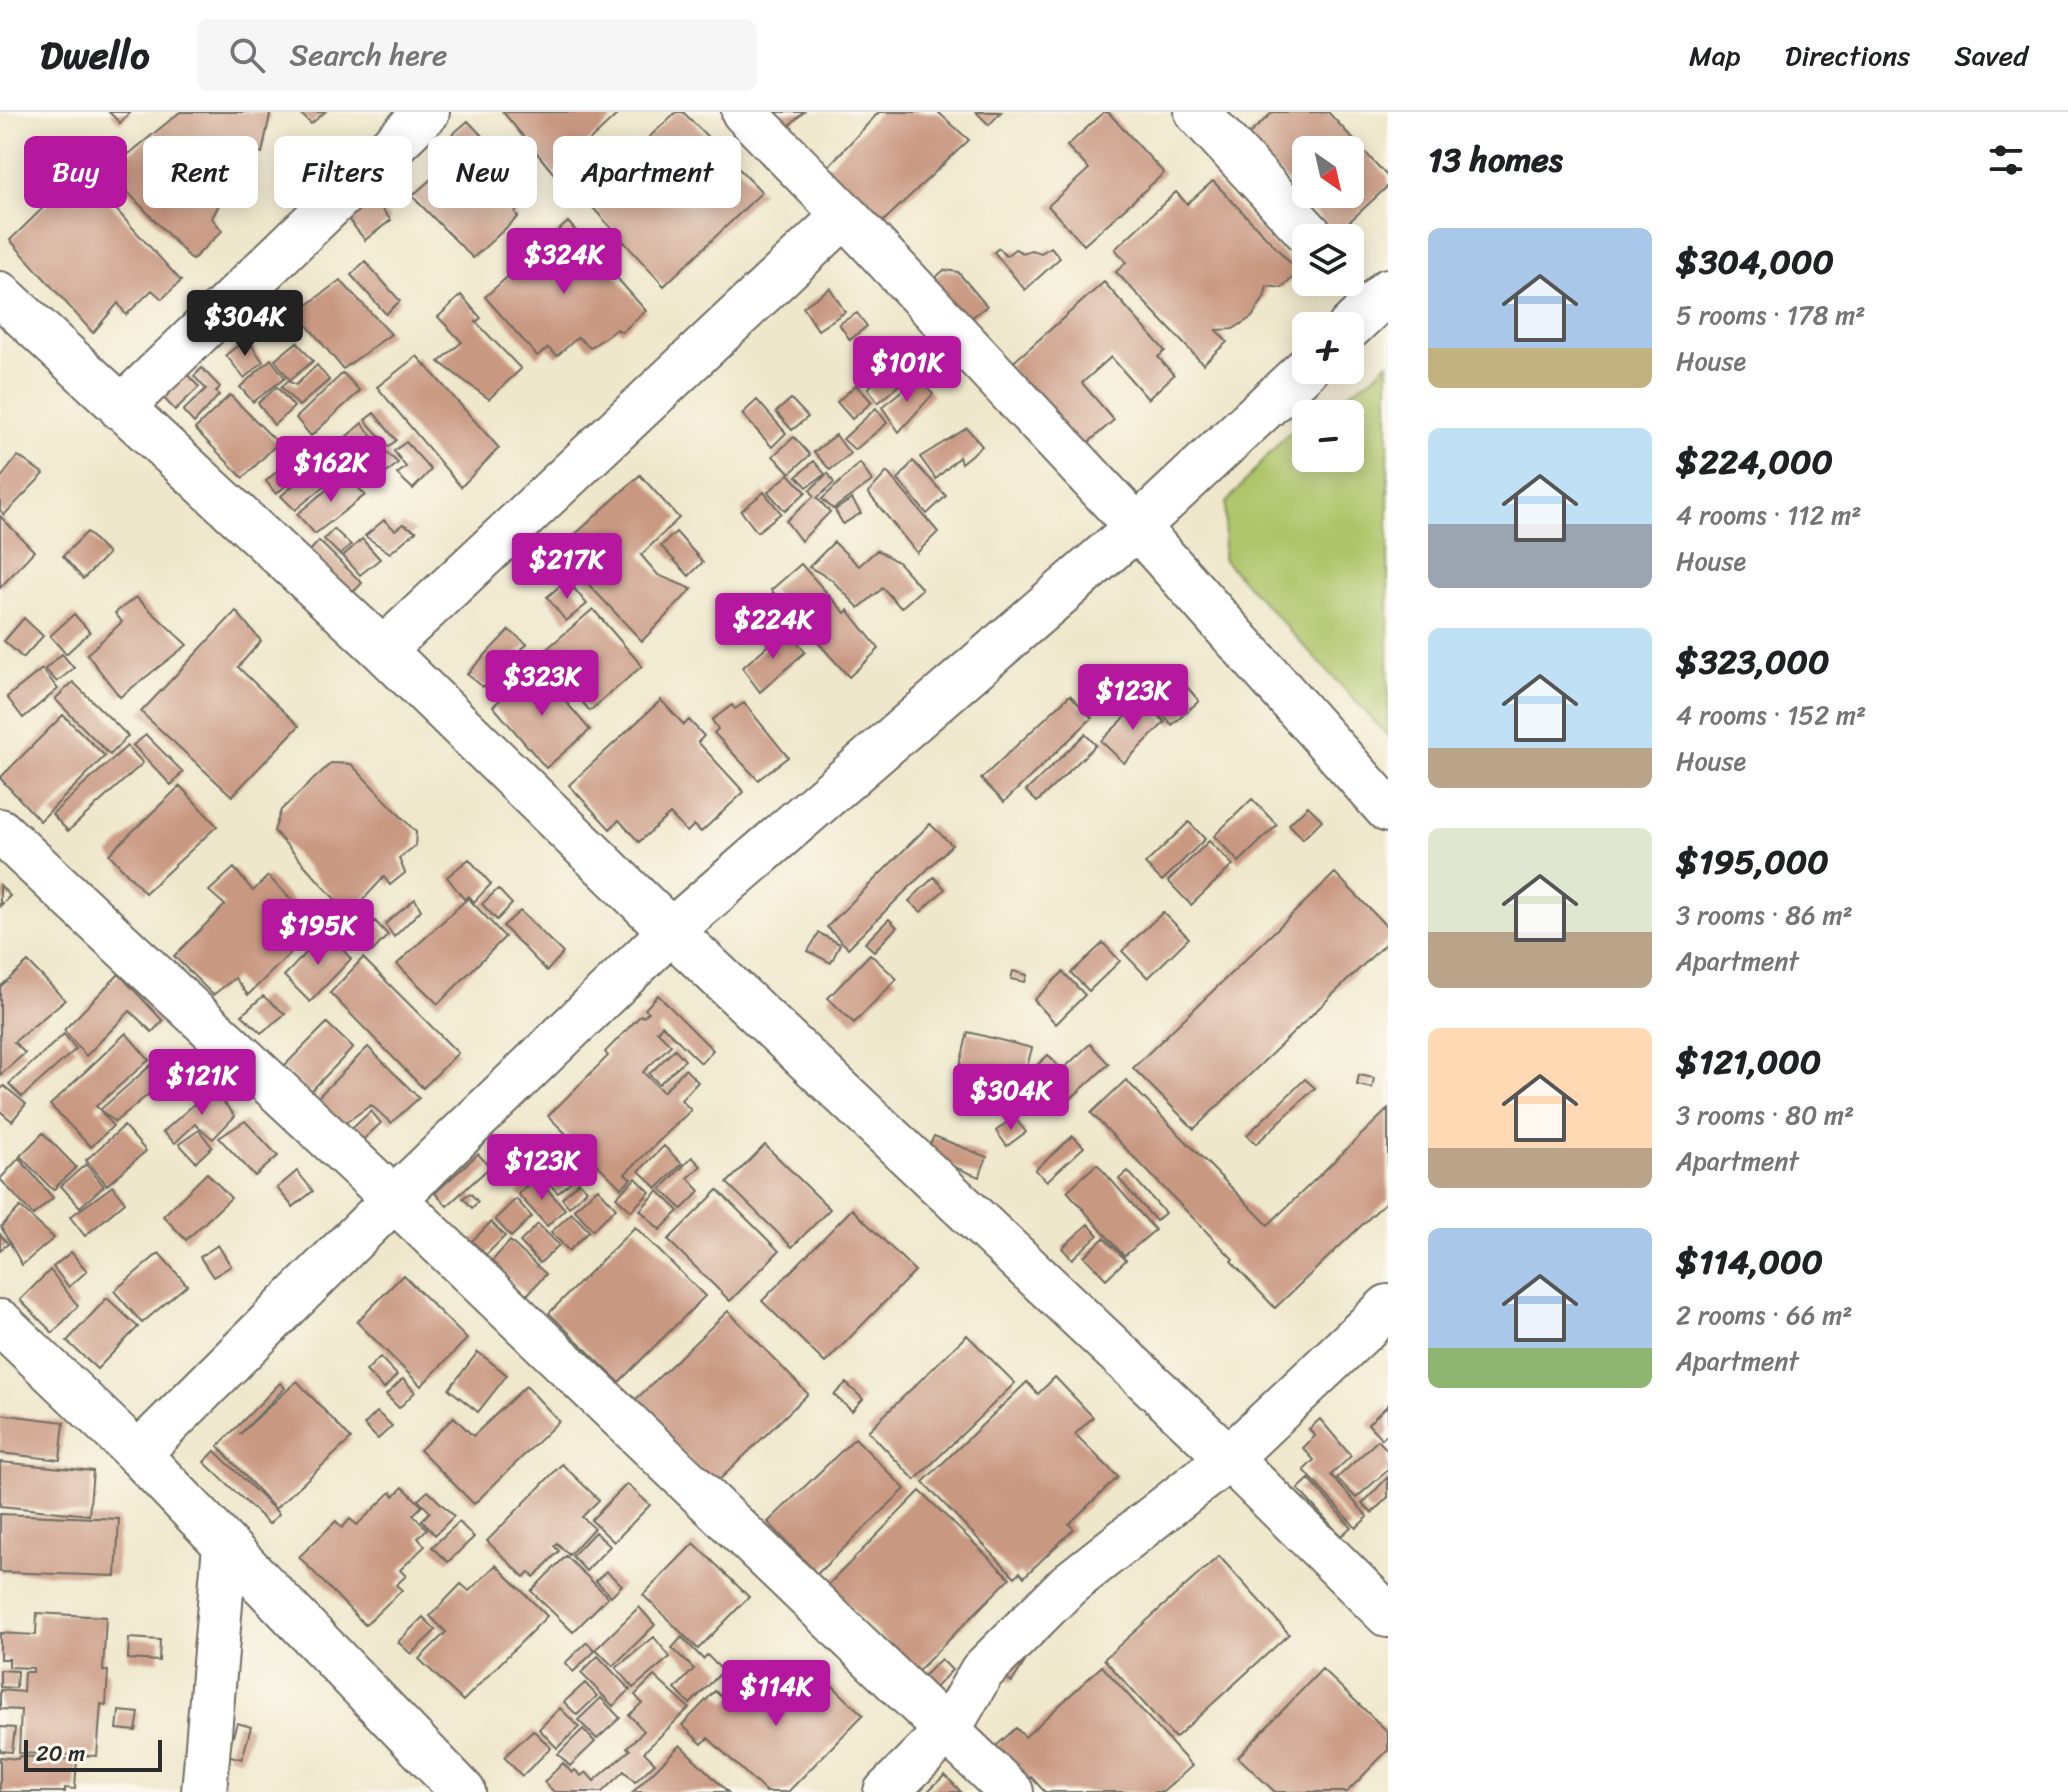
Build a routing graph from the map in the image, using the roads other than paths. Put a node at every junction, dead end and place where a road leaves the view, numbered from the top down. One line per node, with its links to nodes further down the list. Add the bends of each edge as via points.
1 (427, 112): 8 (street)
2 (744, 112): 4 (street)
3 (1197, 112): 5 (street)
4 (845, 215): 9 (street); 10 (street)
5 (1300, 224)
6 (0, 294): 8 (street)
7 (1292, 382): 9 (street)
8 (121, 408): 10 (street)
9 (1137, 527): 11 (street); 13 (street)
10 (383, 650): 13 (street)
11 (1388, 810)
12 (0, 831): 14 (street)
13 (671, 931): 14 (street); 18 (street)
14 (394, 1199): 17 (street); 21 (street)
15 (1388, 1307): 18 (street)
16 (0, 1322): 17 (street)
17 (138, 1454): 19 (street)
18 (1229, 1458): 20 (street); 21 (street, via 1069,1584 982,1671)
19 (225, 1545): 22 (street); 23 (street)
20 (1388, 1615)
21 (948, 1730): 24 (street); 25 (street)
22 (204, 1792)
23 (463, 1792)
24 (886, 1792)
25 (1011, 1792)

